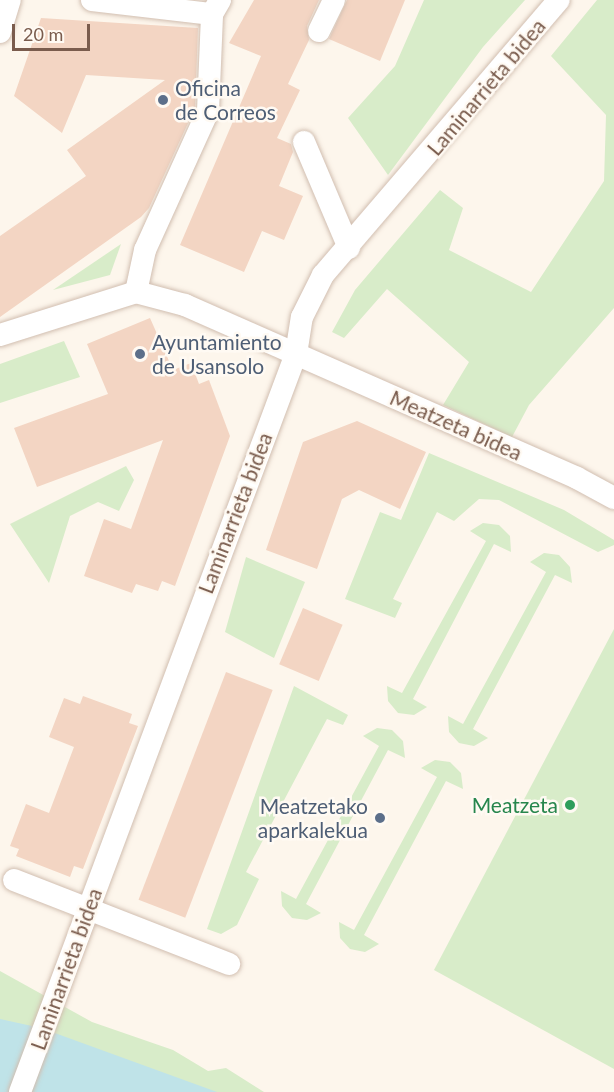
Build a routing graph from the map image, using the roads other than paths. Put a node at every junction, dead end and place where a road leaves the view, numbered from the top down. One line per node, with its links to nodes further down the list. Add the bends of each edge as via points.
1 (10, 0): 7 (street)
2 (92, 0): 5 (street)
3 (334, 0): 6 (street)
4 (559, 0): 9 (street, Laminarrieta bidea)
5 (216, 7): 10 (street, via 208,111 145,250)
6 (320, 31)
7 (0, 32)
8 (304, 142): 9 (street)
9 (349, 248): 12 (street, Laminarrieta bidea, via 323,275 302,317)
10 (136, 292): 11 (street); 12 (street, Meatzeta bidea, via 185,305)
11 (0, 335)
12 (296, 354): 13 (street, Meatzeta bidea, via 578,478); 15 (street, Laminarrieta bidea)
13 (614, 498)
14 (14, 880): 15 (street)
15 (88, 910): 16 (street); 17 (street, Laminarrieta bidea)
16 (229, 964)
17 (20, 1092)

